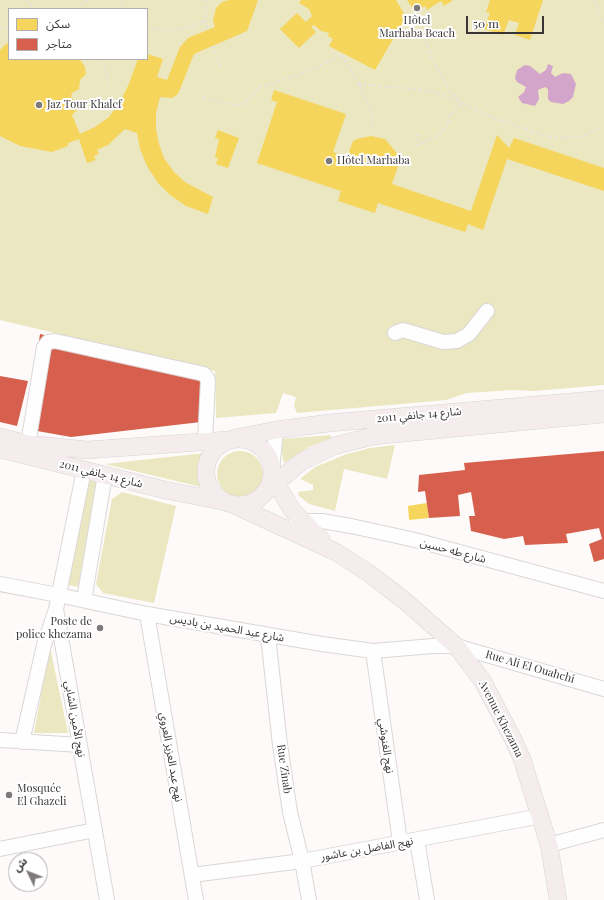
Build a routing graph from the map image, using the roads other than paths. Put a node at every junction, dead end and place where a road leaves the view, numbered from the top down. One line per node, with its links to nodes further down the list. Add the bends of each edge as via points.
1 (487, 311): 2 (street, via 469,334 457,341 443,342 403,330)
2 (395, 333)
3 (604, 399): 5 (main road, شارع 14 جانفي 2011)
4 (604, 414): 13 (main road, شارع 14 جانفي 2011, via 373,436 334,446 301,462)
5 (276, 430): 7 (main road, شارع 14 جانفي 2011); 13 (street)
6 (0, 437): 9 (main road, شارع 14 جانفي 2011)
7 (231, 439): 8 (main road, شارع 14 جانفي 2011); 13 (main road, via 246,439 256,443 267,455); 14 (main road, via 218,445 210,454 205,476 212,492)
8 (206, 441): 9 (main road, شارع 14 جانفي 2011, via 112,450); 9 (street, via 208,380 204,374 55,341 48,342 44,347)
9 (28, 444)
10 (0, 449): 11 (main road, شارع 14 جانفي 2011)
11 (84, 470): 12 (main road, شارع 14 جانفي 2011); 20 (street)
12 (105, 475): 14 (main road, شارع 14 جانفي 2011); 21 (street)
13 (271, 481): 14 (main road, via 249,503); 15 (main road, Avenue Khezama)
14 (229, 503): 16 (main road, Avenue Khezama)
15 (301, 521): 16 (street); 17 (main road, Avenue Khezama); 19 (street, شارع طه حسين, via 330,522 416,540)
16 (284, 527): 17 (main road, Avenue Khezama)
17 (336, 552): 25 (main road, Avenue Khezama, via 405,601)
18 (0, 584): 20 (street, شارع عبد الحميد بن باديس)
19 (604, 592)
20 (58, 594): 21 (street, شارع عبد الحميد بن باديس); 22 (street)
21 (84, 600): 23 (street, شارع عبد الحميد بن باديس)
22 (56, 608): 29 (street, via 44,645); 30 (street, نهج الأمين الشابي)
23 (147, 614): 24 (street, شارع عبد الحميد بن باديس); 39 (street, نهج عبد العزيز العروي)
24 (268, 636): 26 (street, شارع عبد الحميد بن باديس); 38 (street, Rue Zinab, via 289,805)
25 (456, 646): 26 (street, شارع عبد الحميد بن باديس); 27 (street, Rue Ali El Ouahchi); 31 (main road, Avenue Khezama, via 482,680 512,736)
26 (373, 650): 35 (street, نهج الغنوشي)
27 (604, 689)
28 (0, 740): 29 (street)
29 (22, 742): 30 (street)
30 (80, 745): 32 (street, نهج الأمين الشابي)
31 (541, 816): 34 (street, نهج الفاضل بن عاشور); 36 (main road, Avenue Khezama)
32 (95, 830): 37 (street); 40 (street, نهج الأمين الشابي)
33 (604, 830): 36 (street)
34 (417, 840): 35 (street, نهج الفاضل بن عاشور); 43 (street)
35 (400, 842): 38 (street, نهج الفاضل بن عاشور)
36 (549, 845): 44 (main road, Avenue Khezama)
37 (0, 849)
38 (302, 861): 39 (street, نهج الفاضل بن عاشور); 42 (street, Rue Zinab)
39 (192, 876): 41 (street, نهج عبد العزيز العروي)
40 (107, 900)
41 (196, 900)
42 (309, 900)
43 (427, 900)
44 (558, 900)

